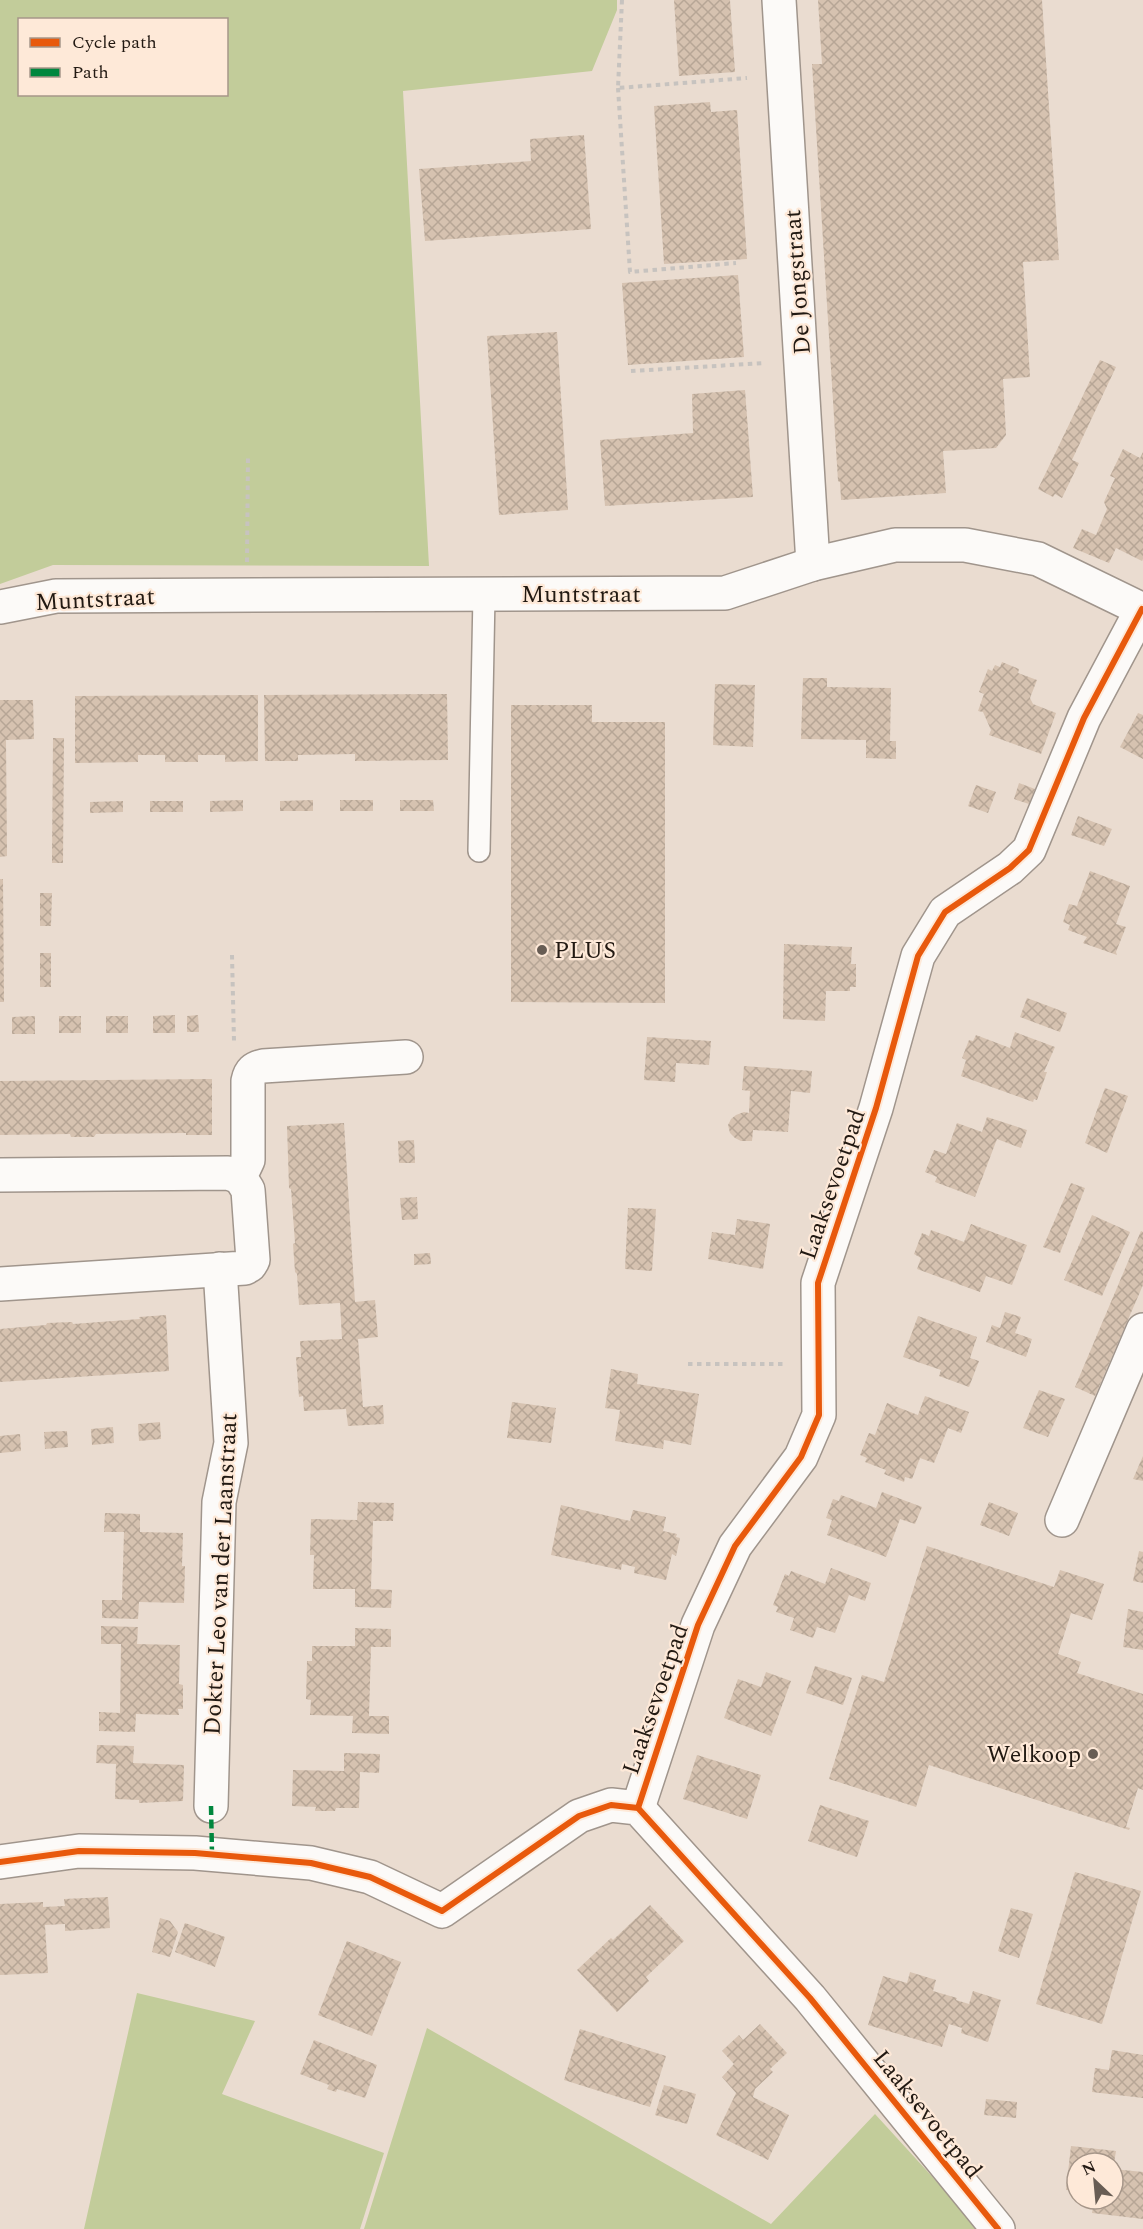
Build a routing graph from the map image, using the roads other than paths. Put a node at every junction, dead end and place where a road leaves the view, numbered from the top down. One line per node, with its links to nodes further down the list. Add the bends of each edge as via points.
1 (779, 0): 2 (street, De Jongstraat)
2 (813, 564): 3 (street, Muntstraat, via 725,593); 5 (street, Muntstraat, via 895,545 965,544 1038,559)
3 (484, 595): 4 (street, Muntstraat, via 56,596); 6 (lane)
4 (0, 607)
5 (1142, 610): 15 (street, Laaksevoetpad, via 1084,718 1029,850 1010,868 945,912 918,956 876,1108 818,1283 819,1415 801,1457 735,1546 699,1625)
6 (479, 851)
7 (406, 1057): 9 (street, via 255,1068 248,1081 248,1160)
8 (0, 1175): 9 (street, via 228,1173)
9 (240, 1177): 10 (street, via 248,1190 253,1260 245,1268)
10 (220, 1269): 11 (street); 14 (street, Dokter Leo van der Laanstraat, via 231,1443 219,1502)
11 (0, 1284)
12 (1143, 1330): 13 (street)
13 (1062, 1520)
14 (211, 1806)
15 (638, 1808): 16 (street, Laaksevoetpad, via 611,1805 579,1816 442,1911 370,1877 311,1863 195,1853 78,1851); 17 (street, Laaksevoetpad, via 810,1998)
16 (0, 1862)
17 (998, 2229)

